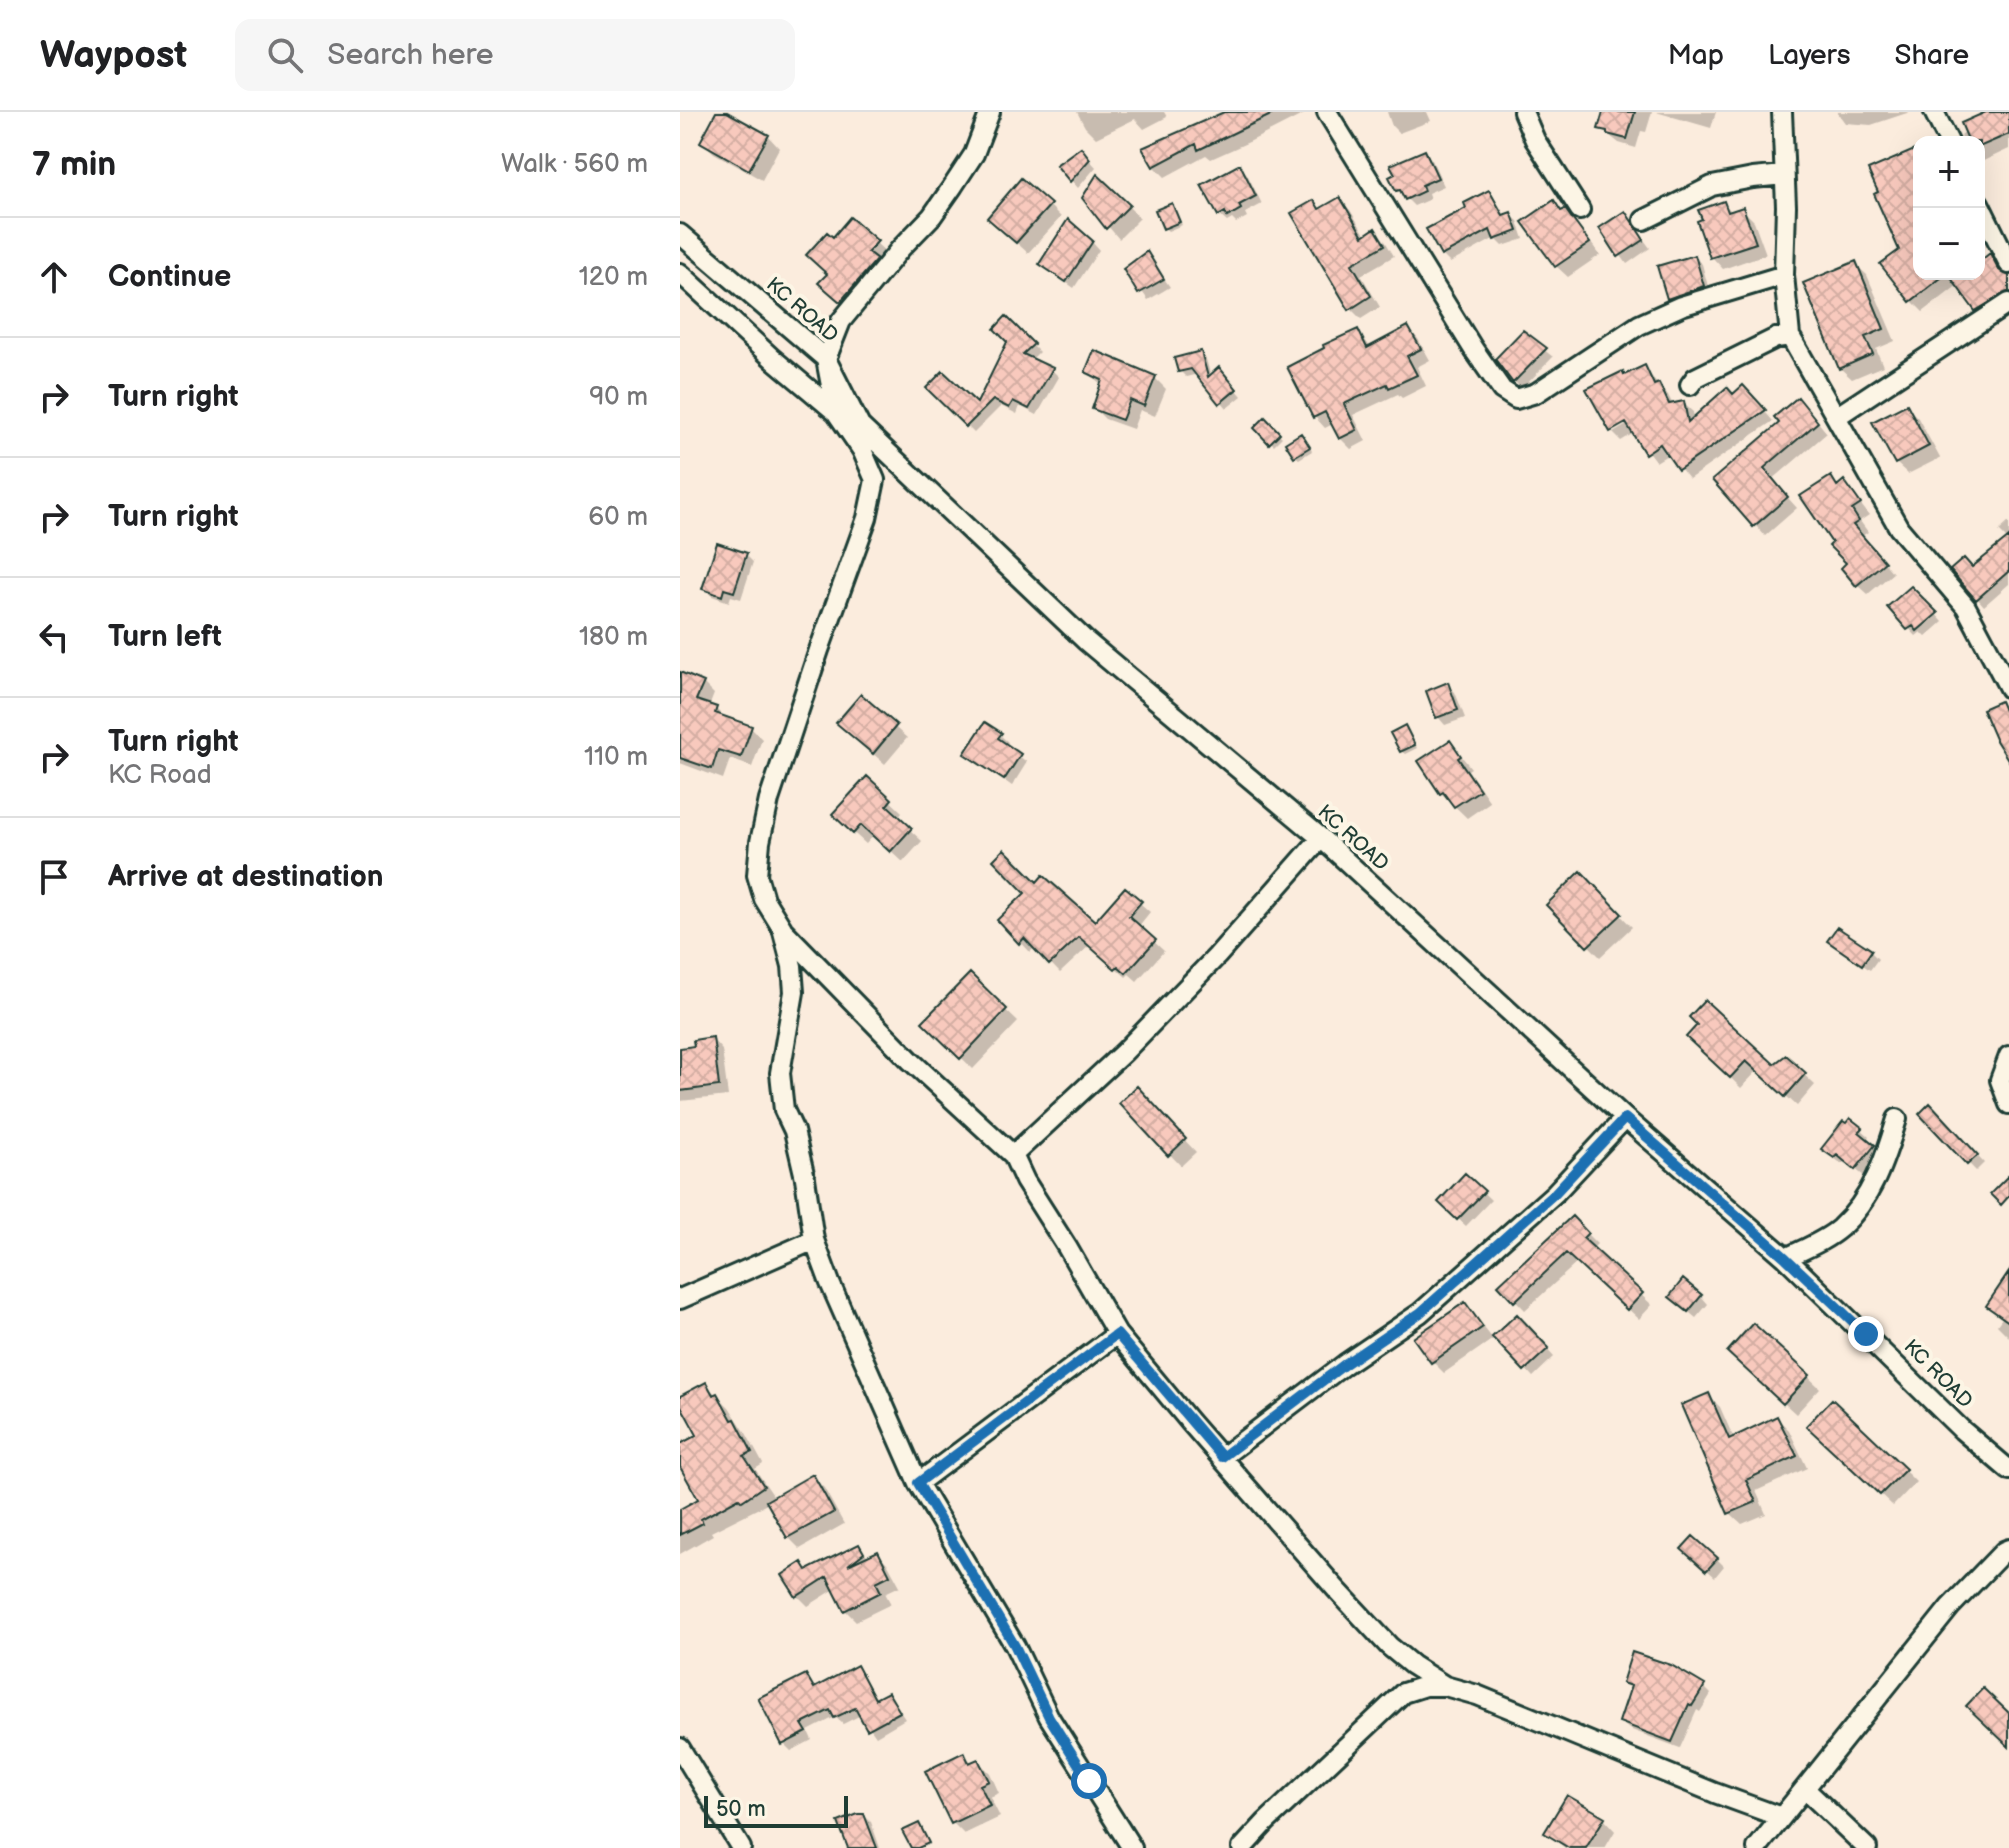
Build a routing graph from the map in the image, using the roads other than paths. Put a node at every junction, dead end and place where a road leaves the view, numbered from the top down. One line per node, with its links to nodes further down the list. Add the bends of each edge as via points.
1 (990, 112): 17 (street, via 974,154 953,186 841,321)
2 (1327, 112): 14 (street, via 1474,350 1502,390 1516,399 1536,393 1639,325 1681,306)
3 (1523, 112): 9 (street)
4 (1782, 112): 7 (street)
5 (1934, 112): 6 (street)
6 (1946, 136)
7 (1784, 175): 10 (street, via 1712,186); 14 (street)
8 (1981, 208): 12 (street)
9 (1580, 210)
10 (1644, 220)
11 (680, 234): 17 (street, KC ROAD)
12 (2009, 264)
13 (680, 273): 19 (street)
14 (1784, 275): 16 (street)
15 (2009, 303): 20 (street)
16 (1790, 336): 18 (street, via 1776,338); 20 (street)
17 (826, 359): 19 (street); 23 (street, KC ROAD, via 860,426 1086,641)
18 (1690, 385)
19 (836, 412): 24 (street, via 875,480 867,518 769,800 760,842 757,875)
20 (1836, 417): 21 (street, via 1899,528)
21 (2002, 653): 22 (street)
22 (2009, 688)
23 (1321, 838): 27 (street, KC ROAD); 29 (street, via 1124,1052)
24 (782, 928): 29 (street, via 911,1061); 30 (street, via 794,992 780,1073)
25 (2009, 1056): 26 (street, via 2000,1080)
26 (2009, 1104)
27 (1625, 1118): 31 (street, KC ROAD); 34 (street, via 1555,1193 1420,1313)
28 (1897, 1119): 31 (street, via 1881,1172 1861,1203 1840,1228)
29 (1013, 1155): 33 (street)
30 (814, 1240): 32 (street); 36 (street)
31 (1786, 1258): 35 (street, KC ROAD)
32 (680, 1299)
33 (1117, 1334): 34 (street); 36 (street)
34 (1222, 1457): 38 (street, via 1389,1646)
35 (2009, 1470)
36 (918, 1483): 43 (street, via 1015,1646 1049,1717)
37 (2009, 1549): 40 (street, via 1950,1607)
38 (1445, 1686): 41 (street); 44 (street, via 1403,1693)
39 (680, 1748): 42 (street)
40 (1805, 1789): 41 (street); 46 (street)
41 (1781, 1817): 45 (street)
42 (741, 1848)
43 (1132, 1848)
44 (1242, 1848)
45 (1757, 1848)
46 (1867, 1848)

